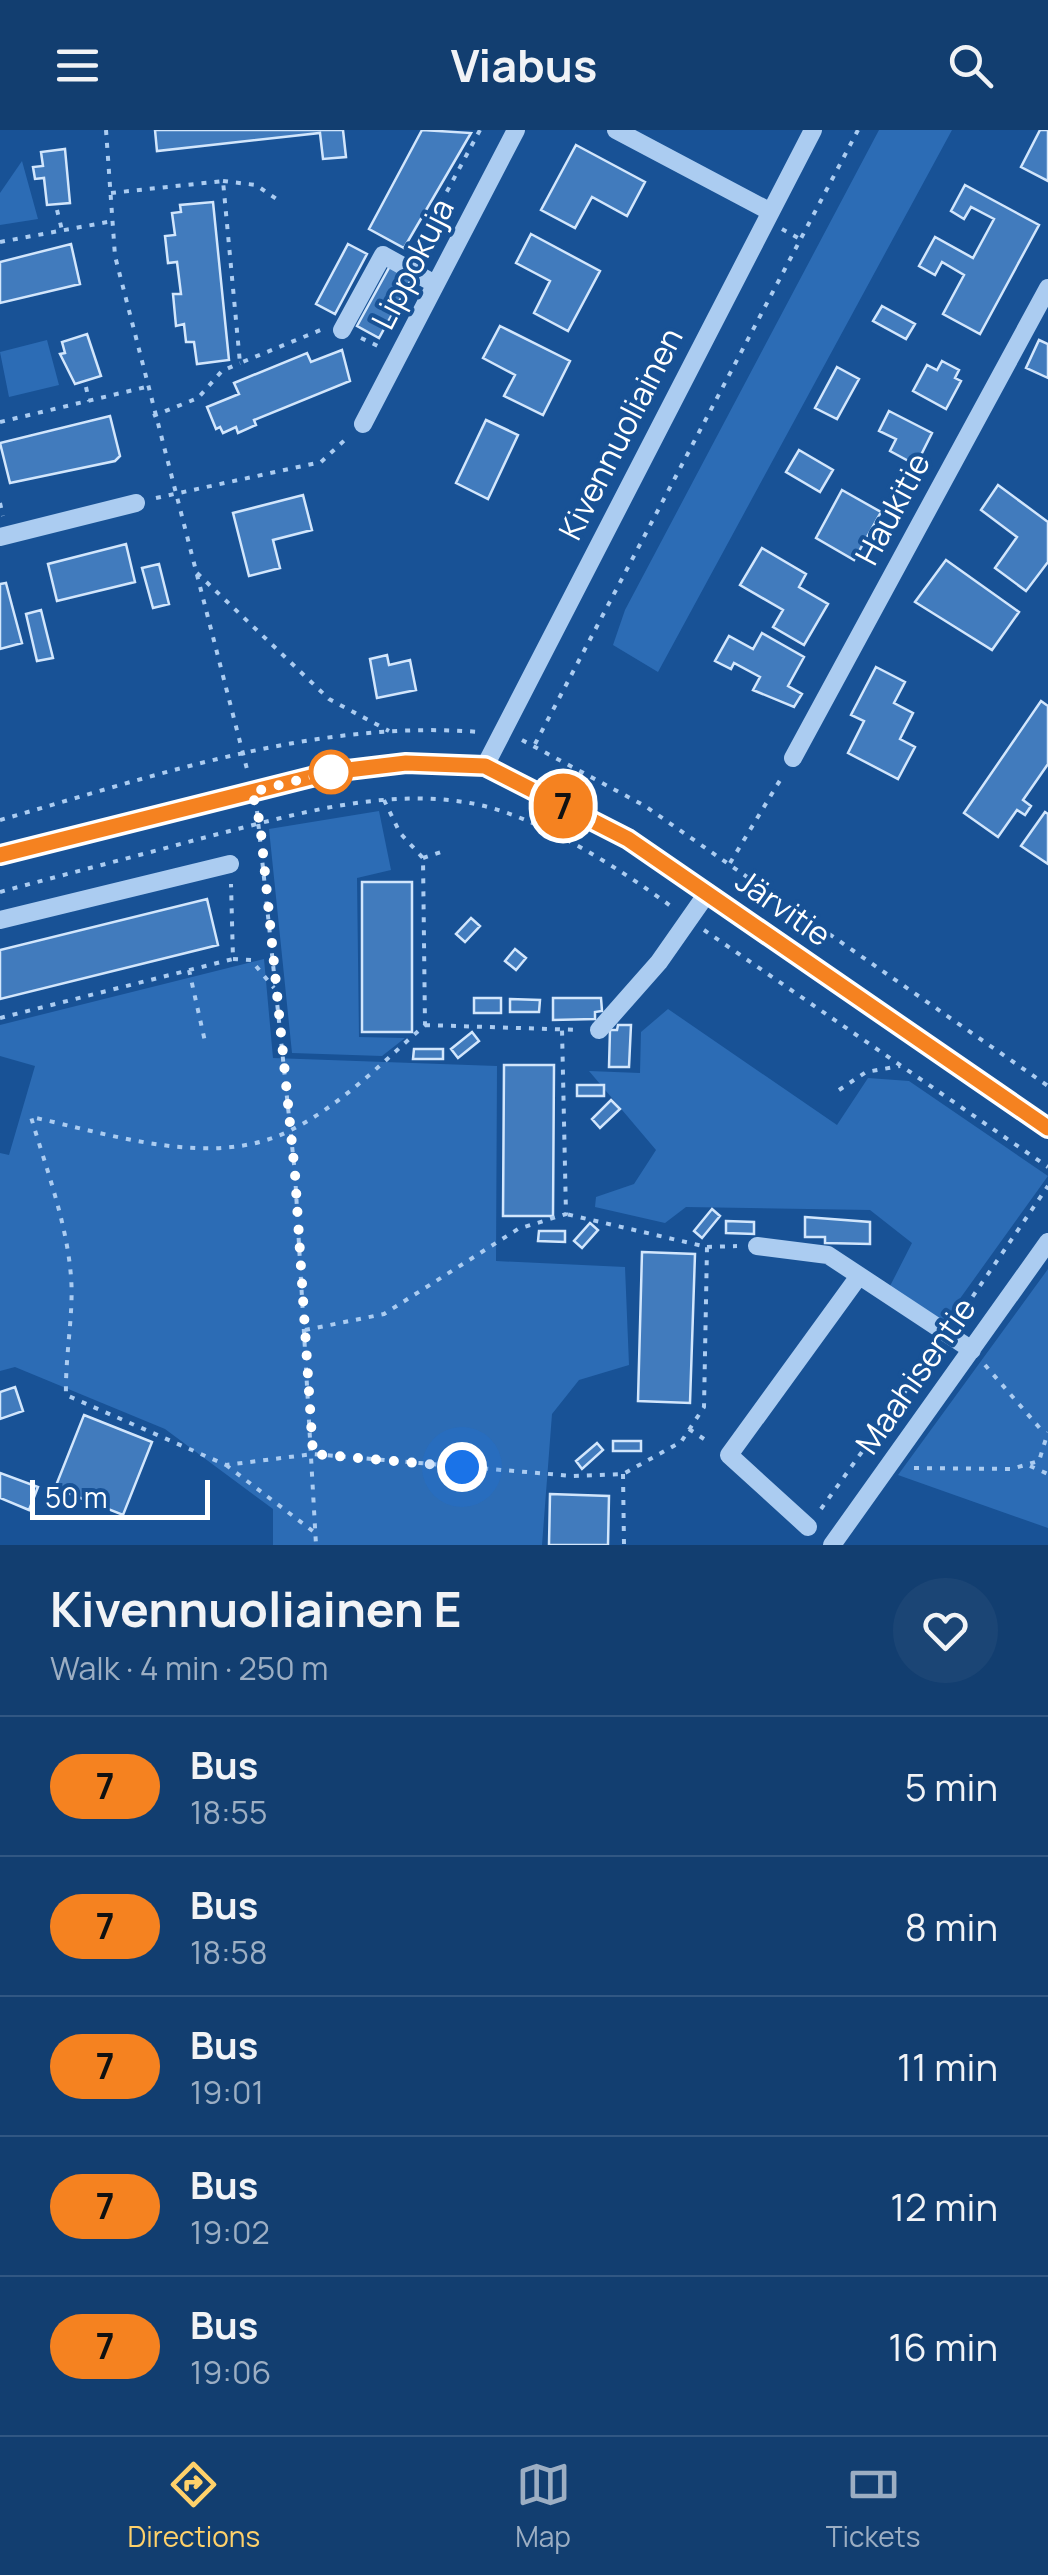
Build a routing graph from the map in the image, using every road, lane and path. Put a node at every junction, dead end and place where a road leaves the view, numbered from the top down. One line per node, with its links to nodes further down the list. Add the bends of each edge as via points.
1 (106, 130): 8 (path)
2 (480, 130): 15 (path)
3 (516, 130): 16 (street, Lippokuja)
4 (813, 130): 11 (street, Kivennuoliainen)
5 (858, 130): 33 (path)
6 (629, 133): 11 (street)
7 (224, 182): 8 (path); 9 (path, via 256,184); 20 (path)
8 (111, 192): 12 (path)
9 (281, 202)
10 (58, 210): 13 (path)
11 (769, 211): 32 (street, Kivennuoliainen)
12 (113, 221): 13 (path); 22 (path)
13 (62, 230): 14 (path)
14 (0, 242)
15 (407, 268): 16 (street); 18 (street, via 382,255)
16 (435, 284): 19 (street, Lippokuja)
17 (1048, 288): 35 (street, Haukitie)
18 (342, 330): 19 (path); 20 (path, via 320,329)
19 (400, 356): 26 (street, Lippokuja)
20 (240, 363): 24 (path, via 222,371 198,398)
21 (86, 386): 23 (path)
22 (146, 386): 23 (path); 24 (path)
23 (88, 401): 25 (path)
24 (154, 416): 27 (path)
25 (0, 422)
26 (363, 424): 27 (path, via 321,462)
27 (172, 494): 30 (path)
28 (136, 503): 29 (street)
29 (0, 537)
30 (194, 570): 31 (path, via 329,700); 34 (path)
31 (389, 732): 32 (path); 34 (path)
32 (502, 734): 33 (path); 36 (street, Kivennuoliainen)
33 (535, 744): 44 (path)
34 (243, 752): 37 (path); 39 (path)
35 (793, 758): 44 (path)
36 (485, 766): 37 (street, Järvitie, via 406,763 331,772); 47 (street, Järvitie, via 628,839)
37 (252, 792): 40 (path); 42 (street, Järvitie)
38 (384, 800): 43 (path, via 400,833)
39 (0, 820)
40 (260, 823): 46 (path); 51 (path)
41 (444, 851): 43 (path)
42 (0, 855)
43 (423, 858): 53 (path)
44 (730, 863): 58 (path)
45 (230, 864): 48 (street); 49 (path)
46 (0, 892)
47 (708, 892): 55 (street, via 650,974); 60 (street, Järvitie)
48 (0, 920)
49 (233, 959): 50 (path); 51 (path, via 251,960)
50 (189, 970): 52 (path); 56 (path)
51 (277, 992): 61 (path)
52 (0, 1018)
53 (424, 1025): 54 (path); 61 (path, via 343,1097)
54 (562, 1029): 55 (path); 63 (path)
55 (599, 1030)
56 (206, 1046)
57 (900, 1066): 59 (path, via 866,1072)
58 (1048, 1086)
59 (839, 1090)
60 (1048, 1128)
61 (291, 1131): 68 (path); 75 (path, via 229,1149 153,1142 31,1116 72,1279 66,1395)
62 (1048, 1186): 69 (path)
63 (566, 1214): 66 (path); 68 (path, via 518,1229 384,1314)
64 (1048, 1242): 70 (street, Maahisentie)
65 (756, 1246): 66 (path); 67 (street, via 828,1255)
66 (706, 1247): 71 (path, via 704,1406)
67 (858, 1276): 69 (street); 74 (street)
68 (306, 1330): 73 (path)
69 (946, 1335): 70 (street); 80 (path)
70 (972, 1350): 72 (path); 76 (street, Maahisentie)
71 (690, 1429): 74 (path); 78 (path, via 681,1442)
72 (1047, 1433): 77 (path, via 1039,1461)
73 (313, 1454): 75 (path); 78 (path, via 573,1476); 81 (path)
74 (729, 1456): 80 (street)
75 (226, 1465): 81 (path)
76 (890, 1465): 77 (path); 84 (street, Maahisentie)
77 (1026, 1465): 79 (path)
78 (624, 1474): 83 (path)
79 (1048, 1474)
80 (808, 1527)
81 (314, 1532): 82 (path)
82 (316, 1545)
83 (624, 1545)
84 (832, 1545)

